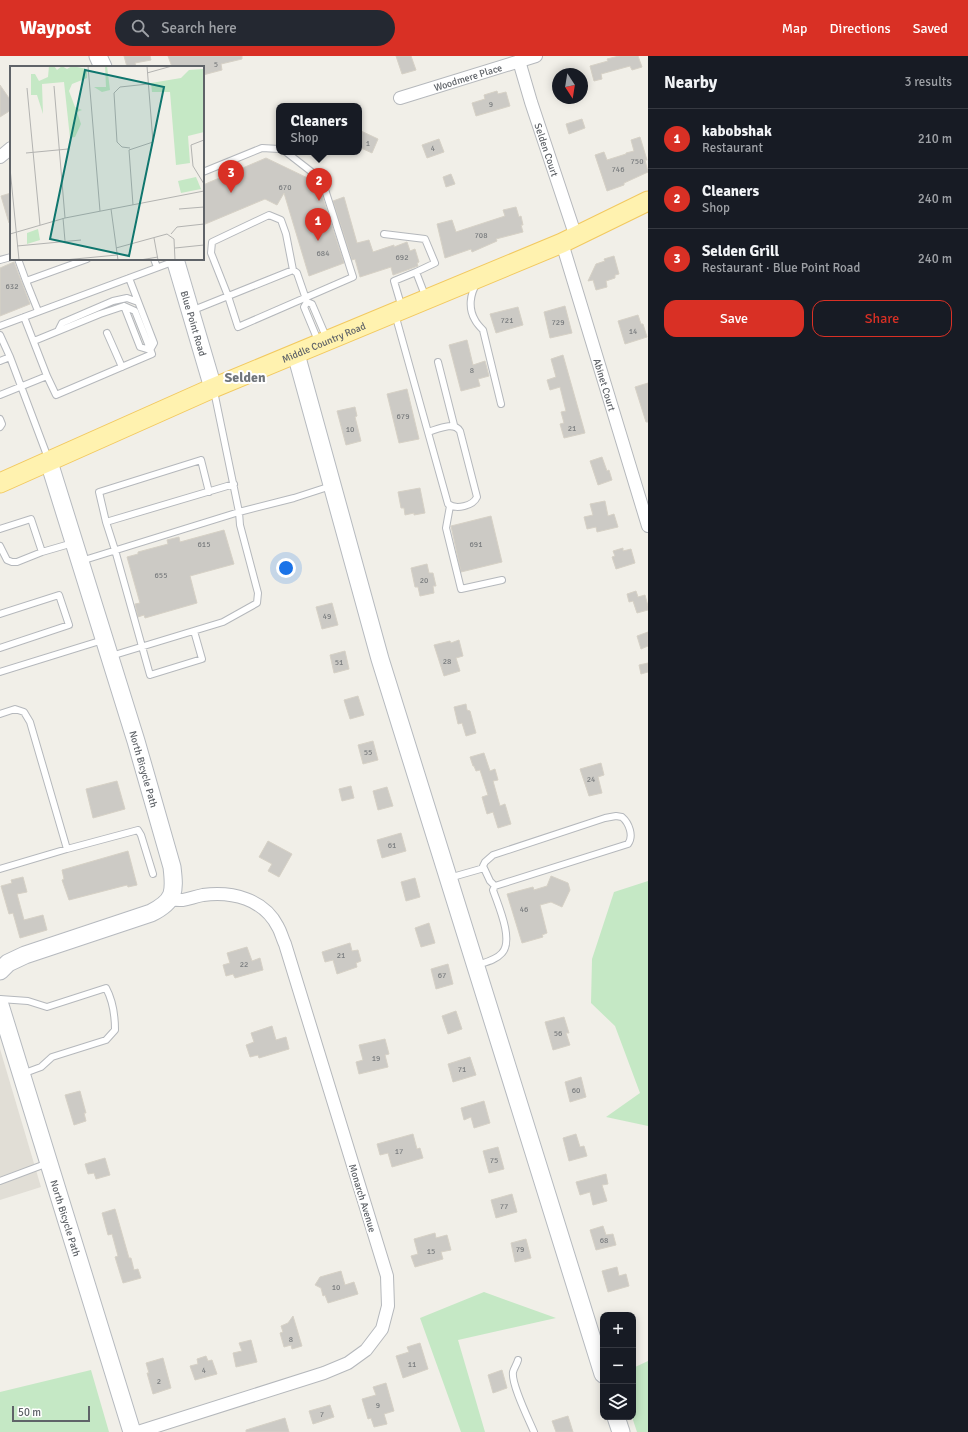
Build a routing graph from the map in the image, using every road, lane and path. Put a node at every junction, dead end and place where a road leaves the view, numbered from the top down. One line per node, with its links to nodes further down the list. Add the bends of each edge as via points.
1 (98, 56): 4 (street)
2 (536, 56): 3 (street, Woodmere Place)
3 (519, 61): 5 (street, Woodmere Place); 13 (street, Selden Court)
4 (103, 66)
5 (400, 98)
6 (10, 149): 9 (street)
7 (276, 149): 10 (lane, via 262,148)
8 (290, 155): 27 (lane, via 322,180 354,277)
9 (0, 157)
10 (204, 172)
11 (648, 201): 13 (main road, Middle Country Road)
12 (384, 234): 22 (lane, via 425,239 435,263)
13 (569, 240): 24 (main road, Middle Country Road); 63 (street, Abinet Court)
14 (10, 256): 15 (lane)
15 (0, 260)
16 (18, 260): 25 (lane)
17 (84, 260): 25 (lane)
18 (154, 260): 20 (lane)
19 (175, 260): 20 (lane); 32 (street, Blue Point Road)
20 (157, 267): 23 (lane)
21 (293, 270): 26 (lane); 26 (lane, via 281,220 269,215 212,242 211,253); 27 (lane, via 297,273)
22 (416, 272): 28 (lane); 31 (lane, via 394,281)
23 (129, 278): 29 (lane); 30 (lane)
24 (479, 278): 28 (main road, Middle Country Road); 50 (lane, via 473,289 470,306 475,321 483,330)
25 (26, 281): 30 (lane)
26 (228, 296): 27 (lane, via 238,327); 32 (lane)
27 (306, 300): 39 (lane, via 312,304)
28 (427, 300): 31 (main road, Middle Country Road)
29 (138, 302): 35 (lane, via 127,298 114,301 62,322); 40 (lane, via 154,342)
30 (38, 311): 33 (lane)
31 (399, 311): 39 (main road, Middle Country Road); 54 (lane)
32 (190, 312): 48 (street, Blue Point Road)
33 (24, 317): 34 (lane); 38 (lane)
34 (0, 326)
35 (58, 331): 38 (lane); 40 (lane, via 124,306 140,347)
36 (107, 333): 45 (lane)
37 (0, 335): 42 (lane)
38 (34, 342): 46 (lane)
39 (324, 342): 41 (main road, Middle Country Road)
40 (151, 352): 45 (lane)
41 (296, 354): 48 (main road, Middle Country Road); 58 (street)
42 (10, 357): 43 (lane); 47 (lane)
43 (0, 361)
44 (438, 362): 52 (lane)
45 (122, 367): 46 (lane, via 56,395)
46 (47, 376): 47 (lane)
47 (21, 386): 49 (lane); 55 (lane)
48 (213, 388): 55 (main road, Middle Country Road); 57 (lane)
49 (0, 395)
50 (501, 404)
51 (0, 419): 53 (lane)
52 (454, 425): 54 (lane); 60 (lane, via 460,431 477,497 472,503)
53 (0, 427)
54 (428, 432): 60 (lane)
55 (49, 462): 56 (main road, Middle Country Road); 65 (street, North Bicycle Path)
56 (0, 483)
57 (234, 484): 59 (lane); 61 (lane)
58 (332, 486): 61 (lane); 83 (street, via 380,659)
59 (209, 492): 62 (lane); 62 (lane, via 202,460 99,492)
60 (450, 506): 70 (lane, via 446,528 461,589)
61 (239, 512): 67 (lane); 72 (lane, via 258,593 256,603 223,622)
62 (106, 522): 67 (lane)
63 (648, 526)
64 (0, 529): 68 (lane, via 31,519)
65 (75, 542): 68 (lane); 69 (street, North Bicycle Path)
66 (0, 546): 68 (lane, via 7,560 12,562)
67 (115, 550): 69 (lane); 74 (lane)
68 (42, 552)
69 (81, 561): 73 (street, North Bicycle Path)
70 (502, 580)
71 (0, 614): 75 (lane, via 59,595 69,625)
72 (194, 631): 74 (lane); 74 (lane, via 202,659 157,673 150,675)
73 (105, 640): 76 (street, North Bicycle Path); 77 (lane)
74 (142, 646): 76 (lane)
75 (0, 648)
76 (110, 656): 85 (street, North Bicycle Path, via 172,867 174,886)
77 (0, 672)
78 (0, 714): 79 (lane, via 15,709 24,712 30,722)
79 (67, 849): 81 (lane); 82 (lane, via 138,830)
80 (484, 868): 83 (lane); 84 (lane); 84 (lane, via 485,862 493,855 605,818 616,816 626,820 631,835 628,844)
81 (0, 869)
82 (153, 874)
83 (448, 878): 86 (street)
84 (495, 886): 86 (lane, via 493,890 508,941 502,954)
85 (170, 899): 87 (street, via 164,906 151,913 25,955 8,963); 97 (street, Monarch Avenue, via 181,901 203,895 223,894 238,896 254,901 278,926 387,1276 388,1306 382,1329 366,1350 348,1363 324,1373)
86 (476, 966): 94 (street)
87 (0, 971)
88 (0, 999): 90 (lane, via 28,1001 47,1007 106,988 110,996 115,1016 115,1030 106,1040 52,1057 41,1067)
89 (0, 1005): 90 (street, North Bicycle Path)
90 (21, 1074): 91 (street, North Bicycle Path)
91 (48, 1163): 92 (lane); 96 (street, North Bicycle Path)
92 (0, 1181)
93 (518, 1360): 98 (lane, via 513,1372 522,1405)
94 (600, 1364)
95 (617, 1420): 99 (street)
96 (132, 1432)
97 (138, 1432)
98 (534, 1432)
99 (621, 1432)

